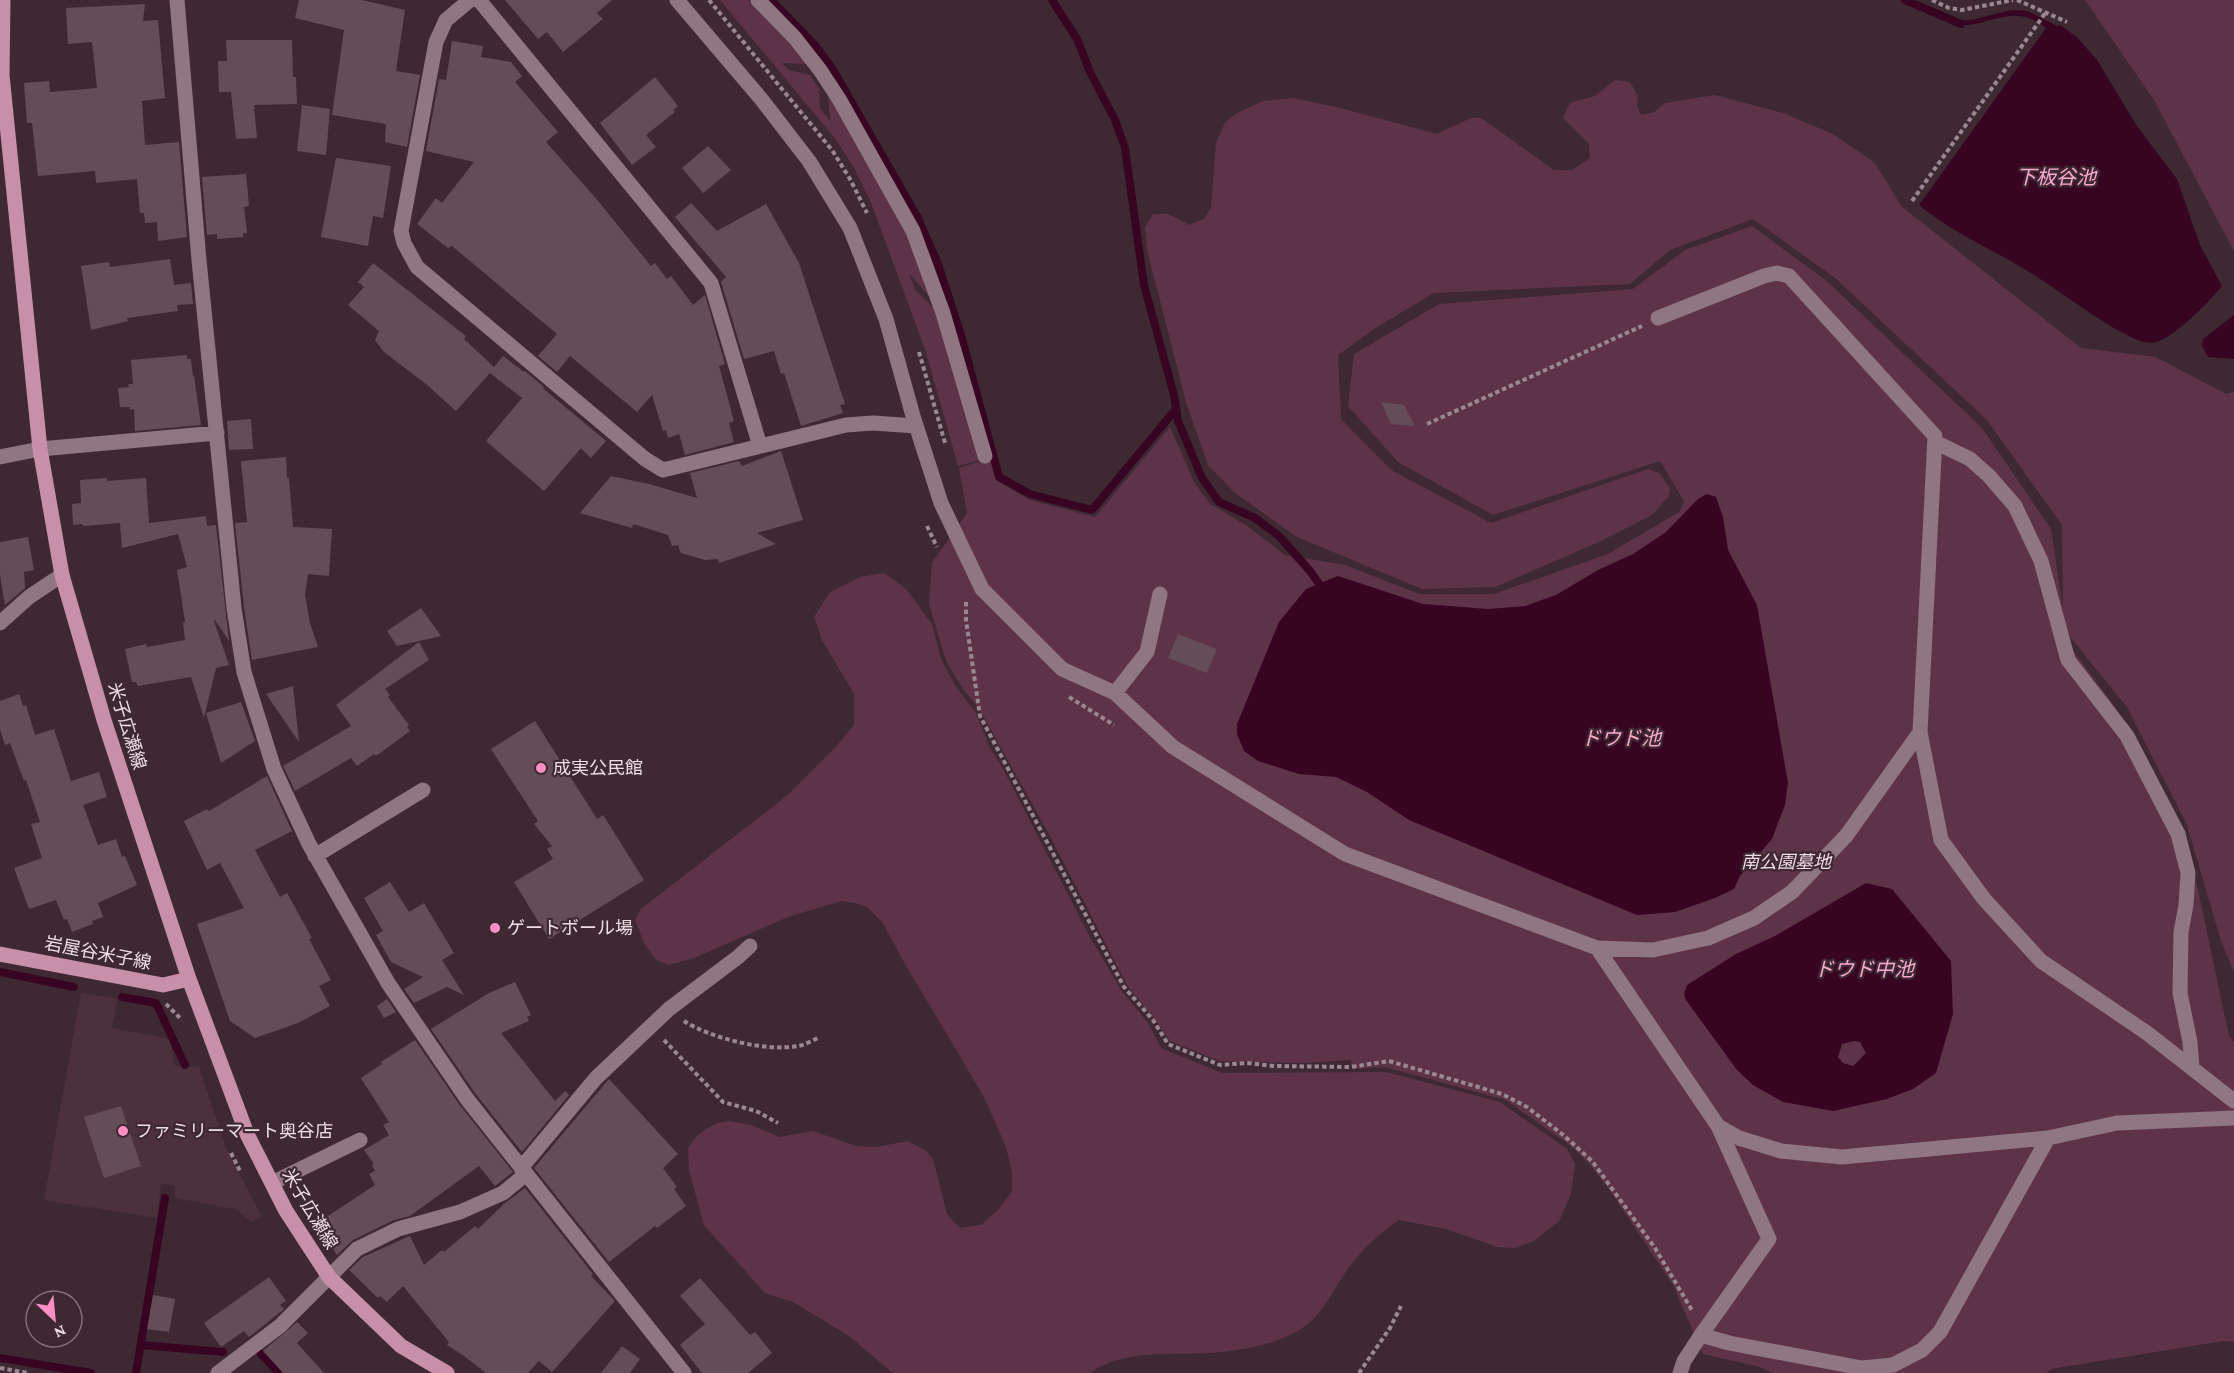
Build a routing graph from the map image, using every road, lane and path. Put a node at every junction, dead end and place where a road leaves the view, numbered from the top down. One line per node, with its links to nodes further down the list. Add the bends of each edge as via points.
1 (3, 0): 18 (main road, 米子広瀬線, via 2,75)
2 (177, 0): 15 (street)
3 (470, 0): 17 (street, via 446,20 436,42 401,231 417,267 663,470)
4 (479, 0): 17 (street, via 711,283)
5 (677, 0): 14 (street, via 809,161 850,228 886,319)
6 (758, 0): 19 (street, via 820,70 913,231 944,313)
7 (1932, 0): 8 (path, via 1962,10)
8 (2015, 0): 9 (path)
9 (2046, 12): 10 (path); 11 (path)
10 (2067, 22)
11 (1912, 201)
12 (1658, 318): 13 (path); 16 (street, via 1764,276 1789,276 1935,436)
13 (1427, 424)
14 (916, 426): 17 (street, via 846,425); 25 (street, via 941,504 982,589 1062,669)
15 (217, 433): 18 (street); 28 (street, via 244,672 274,769)
16 (1935, 442): 26 (street); 36 (street, via 1970,459 2014,506 2041,561 2068,660 2127,736 2178,834 2187,873 2180,993)
17 (760, 446)
18 (40, 449): 20 (street); 21 (main road, 米子広瀬線)
19 (985, 456)
20 (0, 457)
21 (62, 575): 24 (street); 32 (main road, 米子広瀬線, via 104,720)
22 (1160, 594): 25 (street, via 1147,652)
23 (967, 595): 47 (path, via 966,620 980,716 1124,987 1168,1044 1220,1065 1351,1066 1389,1061 1502,1094 1527,1107 1593,1161 1655,1248)
24 (0, 623)
25 (1115, 693): 30 (street, via 1173,747 1345,854)
26 (1920, 732): 30 (street, via 1846,836 1792,892 1754,918 1708,938 1653,950); 36 (street, via 1941,840 1984,899 2041,961)
27 (423, 790): 28 (street)
28 (315, 856): 43 (street, via 388,983 467,1099)
29 (750, 946): 33 (street)
30 (1597, 948): 40 (street)
31 (0, 954): 32 (main road, 岩屋谷米子線, via 162,985)
32 (189, 979): 44 (main road, 米子広瀬線, via 247,1134)
33 (669, 1009): 34 (street); 35 (path, via 698,1030 756,1047 801,1046)
34 (651, 1026): 39 (path, via 723,1102 756,1111); 43 (street, via 596,1078)
35 (820, 1036)
36 (2192, 1068): 37 (street)
37 (2234, 1101)
38 (2234, 1118): 41 (street, via 2117,1123)
39 (778, 1123)
40 (1718, 1126): 41 (street, via 1739,1138 1780,1151 1842,1157); 47 (street, via 1769,1239)
41 (2048, 1138): 47 (street, via 1940,1332 1922,1350 1893,1365 1862,1368 1729,1343)
42 (360, 1140): 44 (street)
43 (524, 1171): 45 (street, via 503,1193 460,1212 398,1229 357,1249); 52 (street)
44 (272, 1183): 45 (main road, 米子広瀬線)
45 (329, 1277): 50 (street, via 280,1326); 51 (main road, 米子広瀬線, via 401,1346)
46 (1401, 1306): 53 (path)
47 (1702, 1333): 54 (street)
48 (0, 1368): 49 (path)
49 (28, 1373)
50 (218, 1373)
51 (447, 1373)
52 (684, 1373)
53 (1359, 1373)
54 (1680, 1373)

